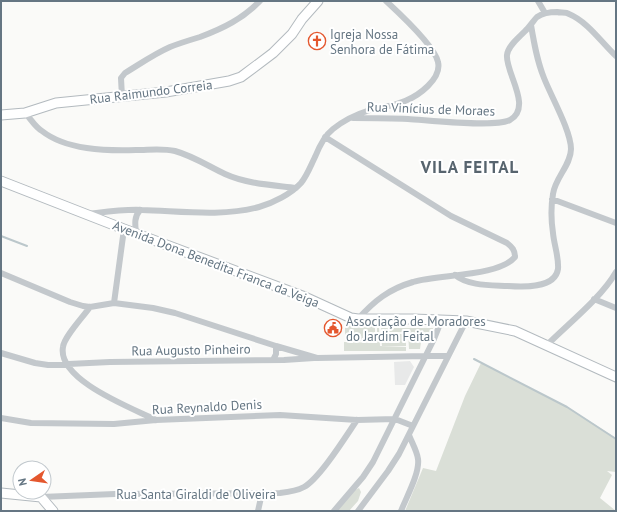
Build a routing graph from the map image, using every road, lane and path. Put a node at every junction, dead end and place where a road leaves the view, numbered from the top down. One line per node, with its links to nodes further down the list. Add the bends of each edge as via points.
1 (260, 1): 8 (street, via 234,22 158,52 125,74 121,78)
2 (318, 1): 8 (main road, Rua Raimundo Correia, via 285,42 240,77 218,84)
3 (386, 1): 11 (street, via 434,54 438,62 438,72 426,89 417,95)
4 (538, 1): 5 (street)
5 (545, 13): 6 (street, Rua Vinícius de Moraes); 7 (street, via 568,13 588,26)
6 (531, 25): 11 (street, Rua Vinícius de Moraes, via 507,54 519,103 513,118 508,121 439,122 380,117); 15 (street, via 540,69 566,130 571,149 556,182)
7 (616, 56)
8 (122, 97): 9 (main road, Rua Raimundo Correia, via 56,103)
9 (25, 113): 10 (main road, Rua Raimundo Correia); 14 (street, via 42,132 71,145 110,151 177,152 243,180)
10 (1, 115)
11 (352, 118): 12 (street, via 332,129)
12 (325, 137): 14 (street, via 302,182); 23 (street, via 450,216 507,243 515,254 511,263 504,266)
13 (1, 181): 17 (main road, Avenida Dona Benedita Franca da Veiga)
14 (296, 188): 16 (street, via 277,200 247,210 195,213)
15 (552, 199): 18 (street); 23 (street, via 551,220 558,269 550,281 537,286 514,286 471,282 459,279)
16 (140, 210): 17 (street); 20 (street, via 135,218)
17 (84, 214): 19 (main road, Avenida Dona Benedita Franca da Veiga)
18 (616, 222)
19 (124, 230): 20 (main road, Avenida Dona Benedita Franca da Veiga); 25 (street)
20 (136, 233): 28 (main road, Avenida Dona Benedita Franca da Veiga)
21 (616, 272): 24 (street)
22 (1, 273): 26 (street, via 70,302)
23 (455, 275): 28 (street, via 414,281 393,289)
24 (594, 298): 27 (street); 31 (street)
25 (114, 303): 26 (street); 32 (street, via 175,313)
26 (90, 307): 38 (street, via 65,340 62,348)
27 (616, 308)
28 (358, 319): 29 (main road, Avenida Dona Benedita Franca da Veiga)
29 (442, 320): 30 (main road, Avenida Dona Benedita Franca da Veiga); 34 (street)
30 (466, 321): 31 (main road, Avenida Dona Benedita Franca da Veiga, via 515,331); 35 (street)
31 (547, 345): 39 (main road, Avenida Dona Benedita Franca da Veiga)
32 (276, 346): 36 (street); 37 (street)
33 (1, 353): 38 (street, Rua Augusto Pinheiro, via 34,363)
34 (426, 356): 35 (street); 36 (street); 41 (street)
35 (447, 356): 44 (street)
36 (317, 358): 37 (street, Rua Augusto Pinheiro)
37 (273, 360): 38 (street, Rua Augusto Pinheiro)
38 (66, 364): 42 (street, via 80,380 92,388)
39 (616, 377)
40 (1, 418): 42 (street, Rua Reynaldo Denis, via 61,424 114,424)
41 (395, 419): 43 (street, Rua Reynaldo Denis); 44 (street, Rua Reynaldo Denis); 53 (street, via 374,462)
42 (156, 420): 43 (street, Rua Reynaldo Denis, via 280,415)
43 (357, 420): 47 (street, Rua Santa Giraldi de Oliveira, via 306,486 280,494)
44 (413, 426): 45 (street)
45 (409, 435): 54 (street, via 388,472); 55 (street, via 418,461)
46 (1, 493): 48 (main road, Rua Santa Giraldi de Oliveira)
47 (262, 493): 49 (street, Rua Santa Giraldi de Oliveira); 52 (street)
48 (12, 494)
49 (52, 497)
50 (43, 500): 51 (main road)
51 (53, 511)
52 (258, 511)
53 (334, 511)
54 (358, 511)
55 (401, 511)

